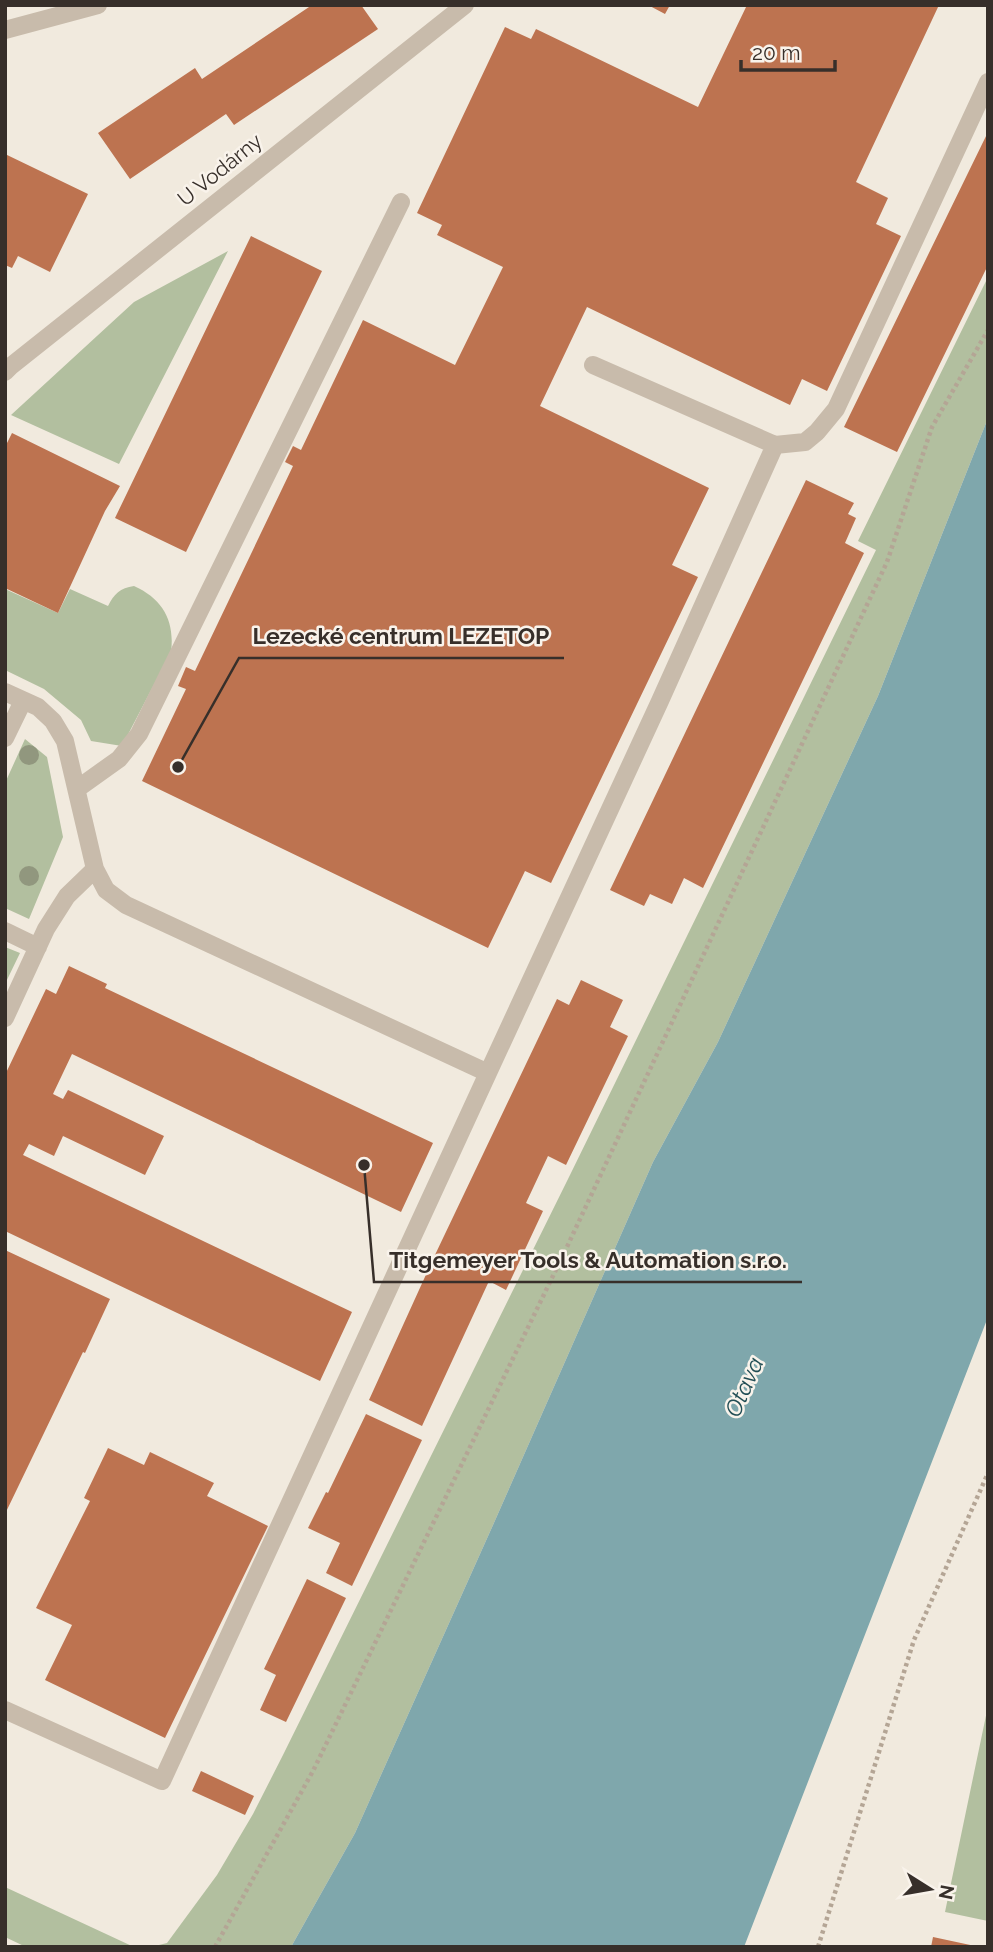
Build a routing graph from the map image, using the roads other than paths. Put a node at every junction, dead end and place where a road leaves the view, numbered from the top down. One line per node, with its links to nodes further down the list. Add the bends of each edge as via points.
1 (98, 5): 3 (street)
2 (465, 5): 7 (street, U Vodárny)
3 (5, 30)
4 (988, 82): 8 (street, via 836,409 805,442)
5 (401, 202): 12 (street, via 139,734 119,759)
6 (593, 365): 8 (street)
7 (5, 372)
8 (775, 444): 17 (street)
9 (5, 692): 10 (street)
10 (23, 701): 11 (street); 12 (street, via 53,721 65,741)
11 (5, 738)
12 (77, 789): 13 (street)
13 (95, 869): 15 (street, via 67,896); 17 (street, via 106,890 126,905)
14 (5, 932): 15 (street)
15 (38, 947): 16 (street)
16 (5, 1018)
17 (488, 1073): 18 (street, via 162,1781)
18 (5, 1710)

